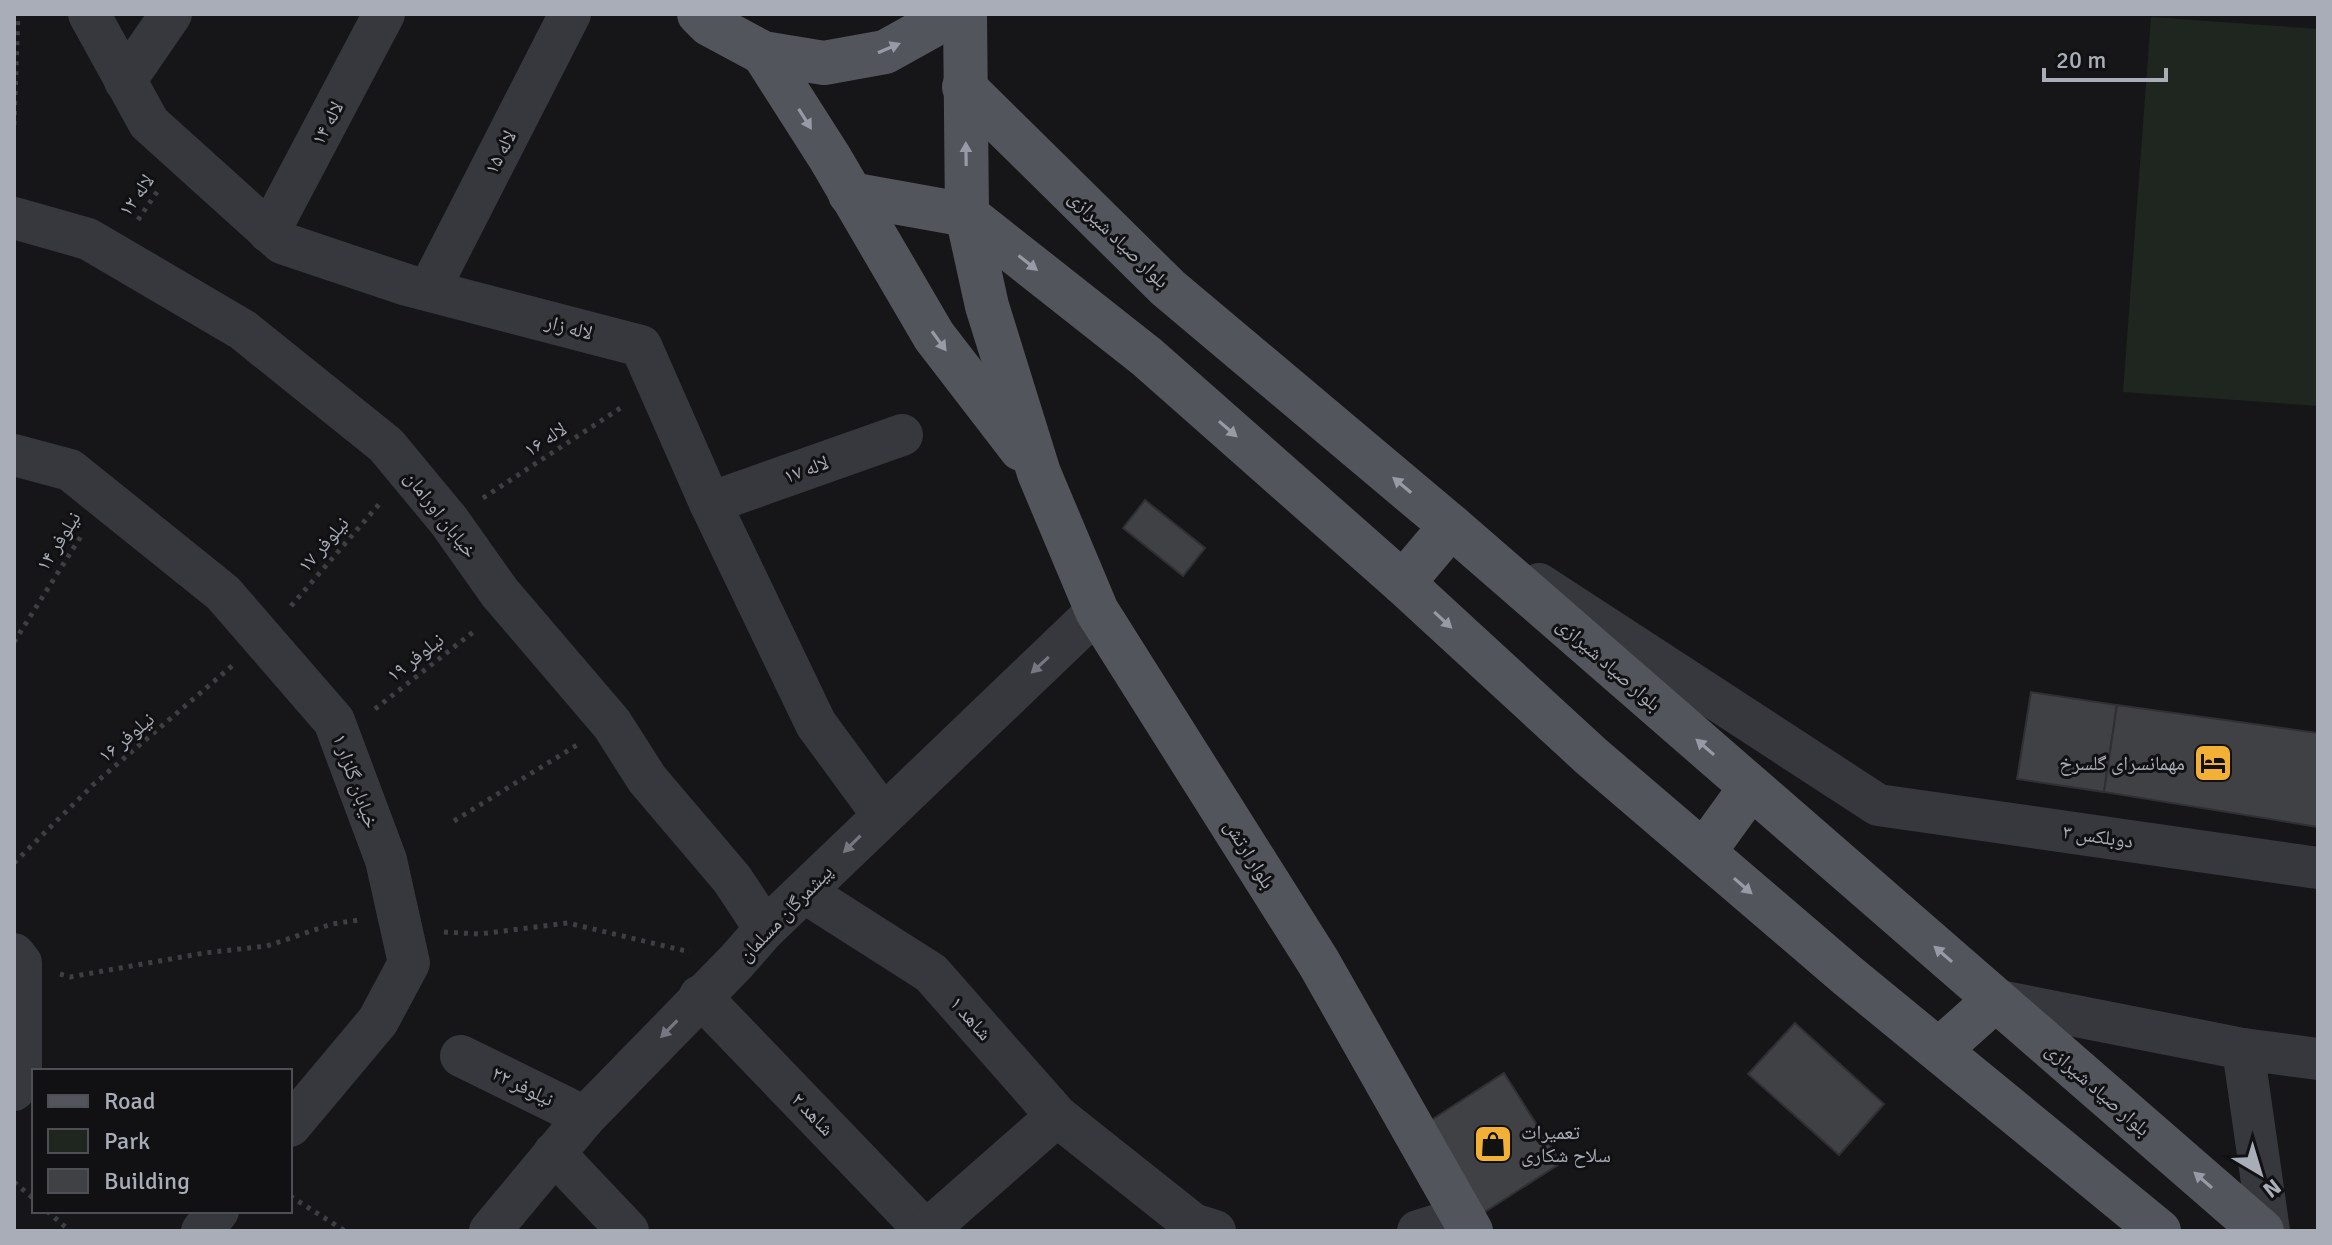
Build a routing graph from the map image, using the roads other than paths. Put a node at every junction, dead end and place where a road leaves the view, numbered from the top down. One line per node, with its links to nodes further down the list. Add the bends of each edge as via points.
1 (89, 14): 9 (street, لاله زار)
2 (171, 14): 9 (street)
3 (384, 14): 14 (street, لاله ۱۴)
4 (570, 14): 15 (street, لاله ۱۵)
5 (699, 14): 8 (main road)
6 (946, 14): 8 (main road, one-way to 6, via 824,63 885,52)
7 (965, 14): 10 (main road)
8 (763, 53): 11 (main road, one-way to 11)
9 (125, 81): 14 (street, لاله زار, via 149,123)
10 (964, 87): 12 (main road, one-way to 10); 20 (main road, بلوار صیاد شیرازی, one-way to 10, via 1168,288)
11 (850, 194): 12 (main road); 18 (main road, one-way to 18, via 934,336)
12 (967, 215): 18 (main road, via 987,306); 21 (main road, one-way to 21, via 1147,357)
13 (14, 218): 29 (street, خیابان اورامان, via 88,239 243,330 386,445 612,724 647,779 732,879)
14 (269, 232): 15 (street, لاله زار, via 282,243)
15 (429, 290): 19 (street, لاله زار, via 641,346)
16 (902, 435): 19 (street, لاله ۱۷)
17 (14, 455): 40 (street, خیابان گلزار ۱, via 70,470 223,593 334,721 386,860 409,963 378,1021)
18 (1039, 473): 22 (main road, بلوار ارتش)
19 (710, 503): 25 (street, لاله زار, via 816,724)
20 (1451, 526): 21 (main road); 23 (street); 24 (main road, بلوار صیاد شیرازی, one-way to 20)
21 (1403, 583): 26 (main road, one-way to 26)
22 (1097, 611): 25 (street, پیشمرگان مسلمان, one-way to 25); 44 (main road, بلوار ارتش, via 1319,963)
23 (1790, 747): 24 (street); 27 (street, دوبلکس ۳, via 1878,805)
24 (1751, 787): 26 (main road); 32 (main road, بلوار صیاد شیرازی, one-way to 24)
25 (882, 814): 28 (street, پیشمرگان مسلمان, one-way to 28)
26 (1704, 852): 34 (main road, one-way to 34)
27 (2318, 868)
28 (804, 892): 29 (street, پیشمرگان مسلمان); 38 (street, شاهد ۱, via 931,973)
29 (765, 929): 31 (street, پیشمرگان مسلمان)
30 (14, 954): 37 (street, via 21,963 21,1076)
31 (700, 996): 39 (street, پیشمرگان مسلمان, one-way to 39); 48 (street, شاهد ۲)
32 (1995, 1000): 33 (street); 34 (main road); 53 (main road, بلوار صیاد شیرازی, one-way to 32)
33 (2243, 1049): 36 (street); 54 (street)
34 (1939, 1050): 52 (main road)
35 (461, 1056): 39 (street, نیلوفر ۲۲)
36 (2318, 1059)
37 (14, 1090)
38 (1057, 1116): 42 (street, شاهد ۱); 48 (street)
39 (585, 1117): 41 (street, پیشمرگان مسلمان)
40 (292, 1124)
41 (554, 1153): 46 (street, پیشمرگان مسلمان); 47 (street)
42 (1120, 1166): 49 (street, شاهد ۱); 50 (street, شاهد ۱, via 1193,1224)
43 (216, 1213): 45 (street)
44 (1464, 1226): 51 (street)
45 (202, 1231)
46 (490, 1231)
47 (628, 1231)
48 (926, 1231)
49 (1160, 1231)
50 (1215, 1231)
51 (1418, 1231)
52 (2159, 1231)
53 (2262, 1231)
54 (2269, 1231)

